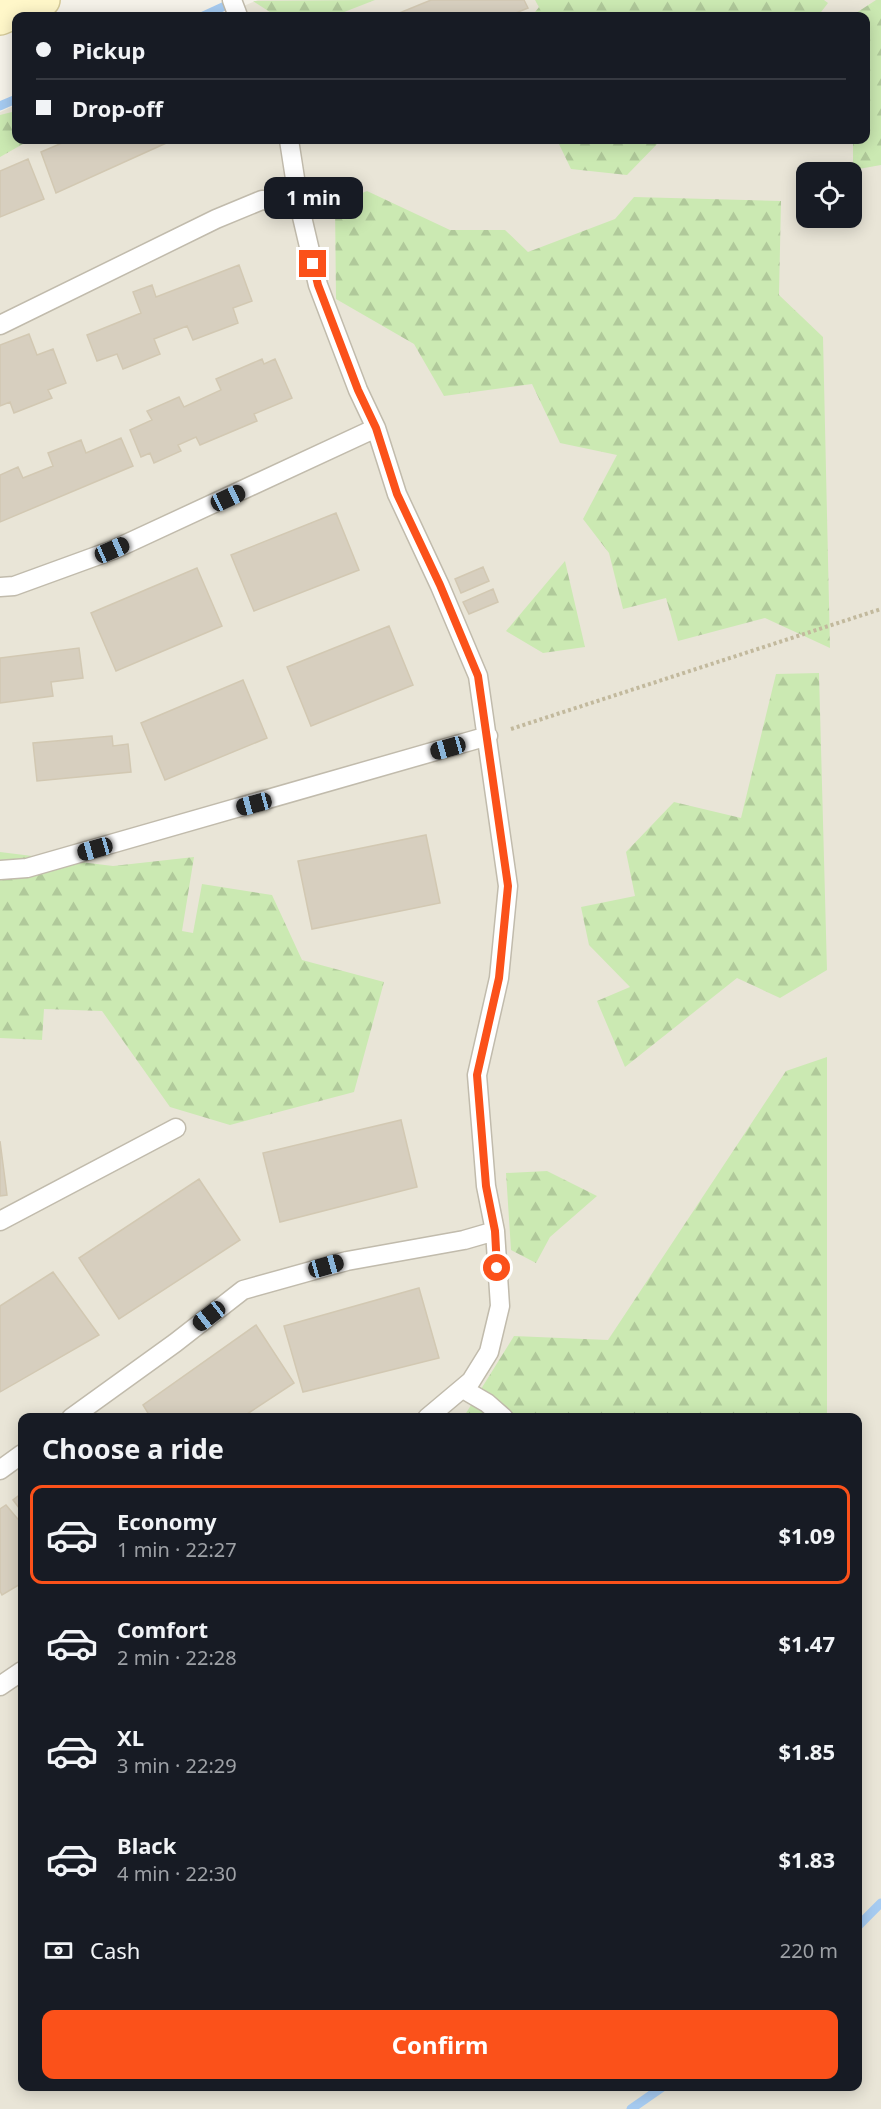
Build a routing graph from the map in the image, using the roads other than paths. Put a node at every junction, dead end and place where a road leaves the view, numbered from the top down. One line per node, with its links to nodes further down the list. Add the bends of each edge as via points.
1 (44, 0): 2 (main road)
2 (15, 12)
3 (290, 144): 4 (lane)
4 (299, 204): 5 (lane, via 262,200); 6 (lane, via 318,285)
5 (0, 325)
6 (376, 428): 7 (lane, via 112,550); 8 (lane, via 397,494 478,676)
7 (0, 587)
8 (488, 736): 9 (lane, via 27,868); 12 (lane, via 508,886 499,978 477,1075 486,1186)
9 (0, 870)
10 (176, 1128): 11 (lane)
11 (0, 1221)
12 (495, 1231): 13 (lane, via 500,1305 489,1353); 14 (lane, via 347,1261 243,1290)
13 (462, 1389): 15 (lane); 16 (lane)
14 (78, 1413)
15 (433, 1413)
16 (499, 1413)
17 (18, 1457): 18 (lane)
18 (0, 1470)
19 (18, 1674): 20 (lane)
20 (0, 1686)

